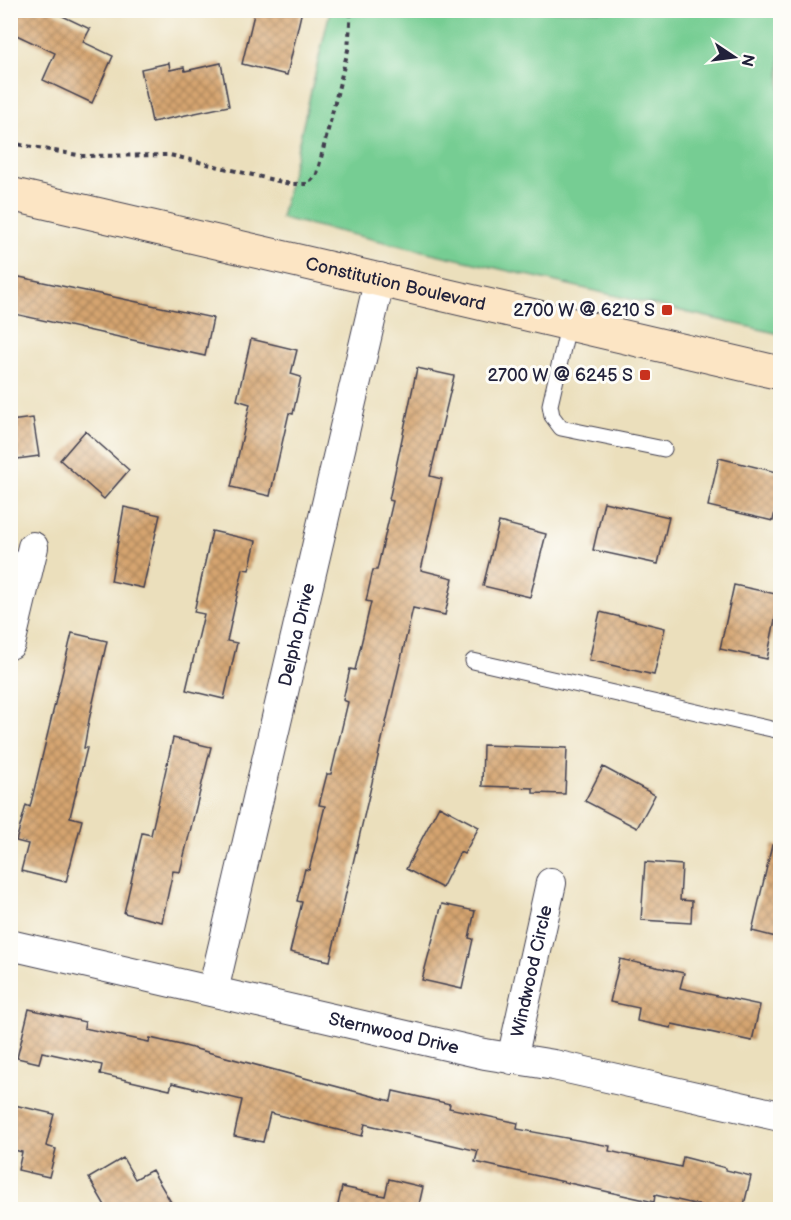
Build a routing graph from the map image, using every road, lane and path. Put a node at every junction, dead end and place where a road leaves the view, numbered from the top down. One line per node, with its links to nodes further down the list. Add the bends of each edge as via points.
1 (351, 10): 2 (path, via 346,60 317,174 308,184 290,184 170,155 83,156)
2 (10, 143)
3 (10, 194): 4 (main road, Constitution Boulevard)
4 (380, 278): 5 (main road, Constitution Boulevard); 14 (street, Delpha Drive)
5 (569, 322): 6 (main road, Constitution Boulevard); 7 (lane, via 549,405 552,416 561,428)
6 (780, 373)
7 (664, 449)
8 (33, 547): 9 (street)
9 (10, 644)
10 (473, 661): 11 (lane)
11 (780, 731)
12 (551, 883): 15 (street, Windwood Circle)
13 (10, 945): 14 (street, Sternwood Drive)
14 (213, 991): 15 (street, Sternwood Drive)
15 (512, 1059): 16 (street, Sternwood Drive)
16 (780, 1116)

